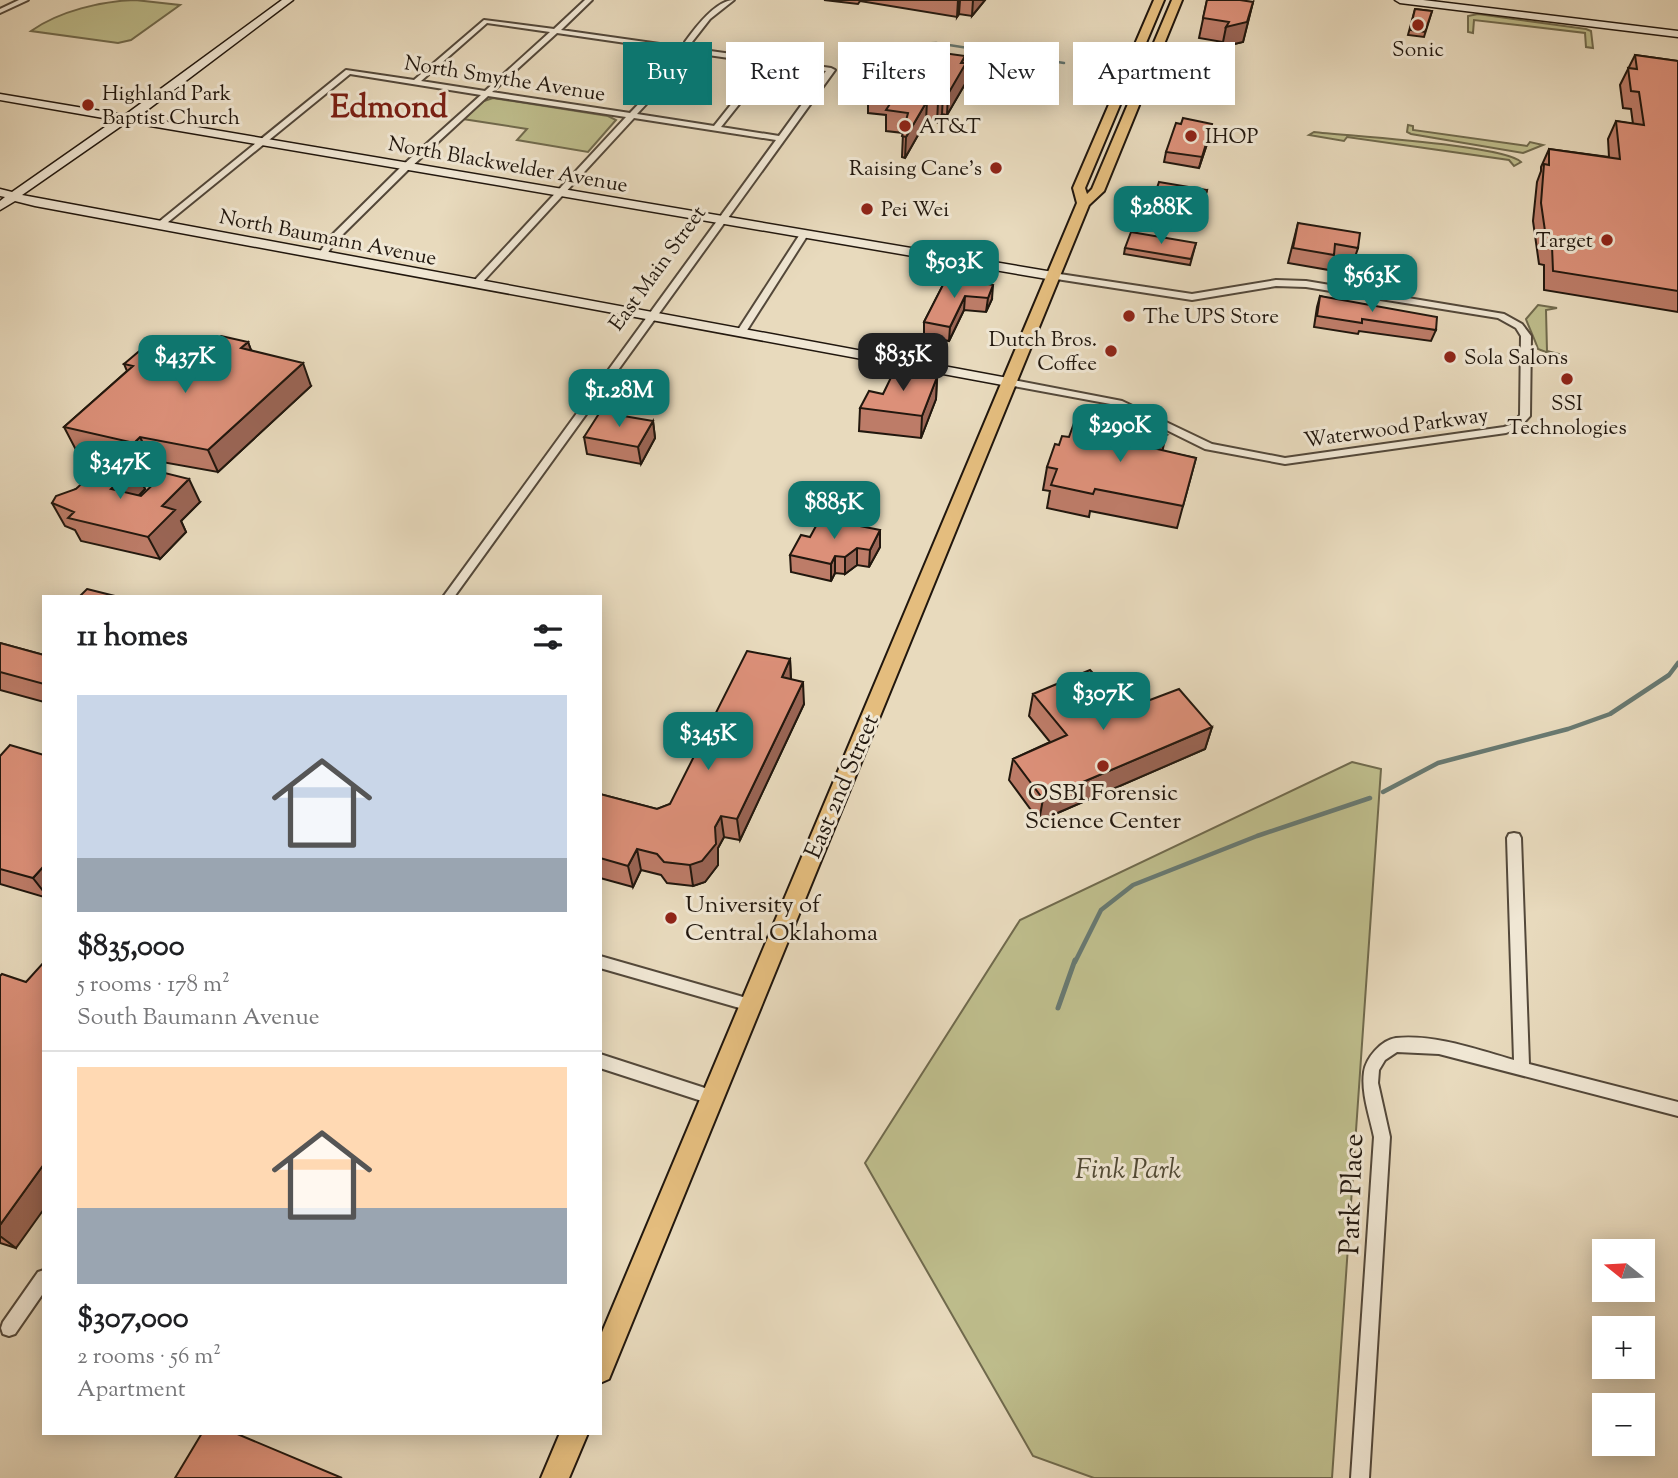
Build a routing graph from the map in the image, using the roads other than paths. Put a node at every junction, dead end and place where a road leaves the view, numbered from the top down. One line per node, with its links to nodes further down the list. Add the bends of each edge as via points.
1 (25, 0): 8 (street)
2 (288, 0): 25 (street)
3 (589, 0): 9 (street)
4 (731, 0): 12 (street)
5 (1159, 0): 13 (main road, East 2nd Street)
6 (1177, 0): 14 (main road, East 2nd Street)
7 (1400, 0): 10 (street)
8 (0, 11)
9 (557, 30): 11 (street); 17 (street, via 486,21); 18 (street)
10 (1678, 34)
11 (639, 42)
12 (688, 42)
13 (1141, 42)
14 (1159, 42)
15 (824, 69): 16 (street)
16 (831, 70): 27 (street, East Main Street)
17 (416, 82): 18 (street, North Smythe Avenue); 29 (street, North Smythe Avenue, via 349,72)
18 (484, 93): 24 (street, North Smythe Avenue); 30 (street)
19 (0, 97): 25 (street, North Blackwelder Avenue)
20 (643, 105): 24 (street)
21 (735, 105): 26 (street)
22 (1114, 105): 28 (main road, East 2nd Street)
23 (1132, 105): 31 (main road, East 2nd Street)
24 (633, 116): 26 (street, North Smythe Avenue); 33 (street)
25 (126, 118): 29 (street, North Blackwelder Avenue); 34 (street)
26 (716, 129): 27 (street, North Smythe Avenue)
27 (781, 139): 37 (street, East Main Street)
28 (1100, 139): 31 (main road, via 1106,143 1103,157); 35 (main road, East 2nd Street, via 1079,188)
29 (261, 141): 30 (street, North Blackwelder Avenue); 38 (street)
30 (407, 166): 33 (street, North Blackwelder Avenue); 40 (street)
31 (1107, 167): 35 (main road, East 2nd Street, via 1098,191)
32 (0, 192): 34 (street, North Baumann Avenue)
33 (562, 193): 37 (street, North Blackwelder Avenue); 42 (street)
34 (14, 195): 36 (street); 38 (street, North Baumann Avenue, via 35,203)
35 (1083, 203): 41 (main road, East 2nd Street)
36 (0, 206)
37 (720, 219): 39 (street, North Blackwelder Avenue); 43 (street, East Main Street)
38 (159, 225): 40 (street, North Baumann Avenue)
39 (805, 233): 41 (street, North Blackwelder Avenue); 44 (street)
40 (322, 255): 42 (street, North Baumann Avenue)
41 (1053, 276): 45 (main road, East 2nd Street); 45 (street, Waterwood Parkway, via 1192,297 1276,283 1306,284 1501,316 1526,336 1525,415 1517,426 1506,430 1285,461 1209,447 1119,403)
42 (476, 284): 43 (street, North Baumann Avenue)
43 (650, 316): 44 (street, North Baumann Avenue); 46 (street, East Main Street)
44 (741, 333): 45 (street, North Baumann Avenue)
45 (1008, 382): 49 (main road, East 2nd Street)
46 (449, 595)
47 (1514, 838): 51 (street)
48 (602, 963): 49 (street)
49 (750, 1005): 52 (main road, East 2nd Street)
50 (602, 1062): 52 (street)
51 (1522, 1069): 53 (street, Park Place); 59 (street, Park Place, via 1413,1044 1395,1045 1380,1055 1372,1069 1382,1138)
52 (711, 1097): 56 (main road, East 2nd Street)
53 (1678, 1109)
54 (42, 1281): 55 (street)
55 (9, 1328)
56 (602, 1365)
57 (573, 1435): 58 (main road)
58 (555, 1478)
59 (1360, 1478)

